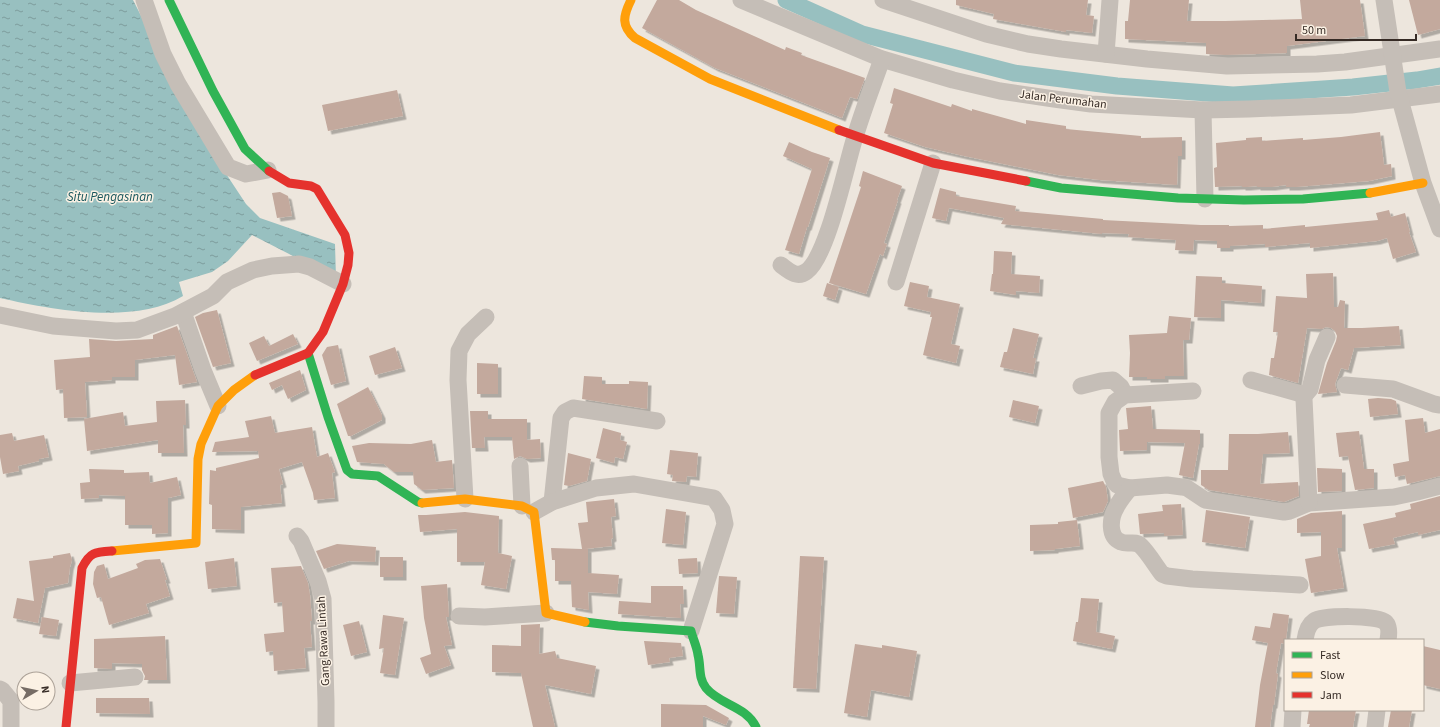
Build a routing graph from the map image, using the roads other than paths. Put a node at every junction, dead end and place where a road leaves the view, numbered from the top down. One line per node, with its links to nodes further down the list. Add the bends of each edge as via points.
1 (144, 0): 17 (street, via 166,60 178,84 228,167 246,174)
2 (168, 0): 17 (street, via 245,149)
3 (631, 0): 15 (street, via 624,23 628,34 710,79)
4 (741, 0): 11 (street, Jalan Perumahan)
5 (883, 0): 9 (street, via 986,34 1034,45)
6 (1110, 0): 9 (street)
7 (1384, 0): 10 (street)
8 (1440, 49): 10 (street)
9 (1106, 54): 10 (street, via 1227,66 1317,64)
10 (1393, 58): 13 (street)
11 (882, 59): 14 (street, Jalan Perumahan, via 967,83 1054,100); 15 (street)
12 (1440, 94): 13 (street, Jalan Perumahan)
13 (1399, 96): 14 (street, Jalan Perumahan, via 1328,106); 18 (street)
14 (1203, 110): 19 (street)
15 (855, 136): 16 (street); 21 (street, via 831,223 816,261 807,272 800,275 792,274)
16 (932, 163): 19 (street, via 1061,188); 22 (street)
17 (268, 170): 23 (street, via 289,183 311,186 322,196 345,235 348,245 348,264)
18 (1423, 183): 19 (street, via 1371,193 1303,199); 20 (street)
19 (1205, 199)
20 (1440, 229)
21 (780, 265)
22 (896, 282)
23 (343, 284): 24 (street, via 300,264 272,266 253,270 227,282 214,296); 28 (street, via 323,332)
24 (183, 312): 25 (street, via 138,330 116,331 53,326); 36 (street)
25 (0, 315)
26 (486, 317): 41 (street, via 468,334 459,351 458,380)
27 (1327, 337): 34 (street, via 1317,360 1310,389)
28 (308, 353): 36 (street, via 252,377); 41 (street, via 347,470 352,474 378,476 418,502)
29 (1251, 380): 34 (street)
30 (1346, 385): 35 (street, via 1393,389)
31 (1081, 386): 33 (street, via 1100,380 1113,380)
32 (1193, 391): 33 (street)
33 (1125, 395): 40 (street, via 1115,402 1109,413 1109,457 1114,481 1117,485)
34 (1305, 395): 43 (street)
35 (1440, 405)
36 (218, 406): 53 (street, via 201,444 198,459 196,543 97,552 85,560 82,568)
37 (657, 421): 42 (street, via 573,408 565,412 561,418)
38 (520, 466): 44 (street)
39 (1440, 486): 43 (street, via 1394,497)
40 (1130, 488): 43 (street, via 1167,485 1182,487 1205,500 1278,512 1290,511); 46 (street, via 1112,518 1112,531 1123,543 1134,542 1141,546 1162,574 1192,579)
41 (465, 499): 44 (street)
42 (552, 502): 44 (street); 49 (street, via 596,488 634,484 714,498 722,510 724,524)
43 (1309, 503)
44 (528, 509): 47 (street)
45 (297, 536): 59 (street, Gang Rawa Lintah, via 318,581 323,599)
46 (1300, 585)
47 (546, 613): 48 (street); 49 (street, via 564,619 608,625)
48 (459, 616)
49 (691, 631): 60 (street, via 699,658 701,682 707,690 748,715)
50 (1305, 639): 51 (street, via 1314,621 1337,617 1382,619 1389,629)
51 (1388, 639)
52 (135, 677): 53 (street)
53 (70, 683): 58 (street)
54 (0, 689): 57 (street, via 11,701)
55 (1293, 711): 61 (street)
56 (1377, 711): 62 (street)
57 (11, 727)
58 (66, 727)
59 (326, 727)
60 (756, 727)
61 (1292, 727)
62 (1375, 727)

